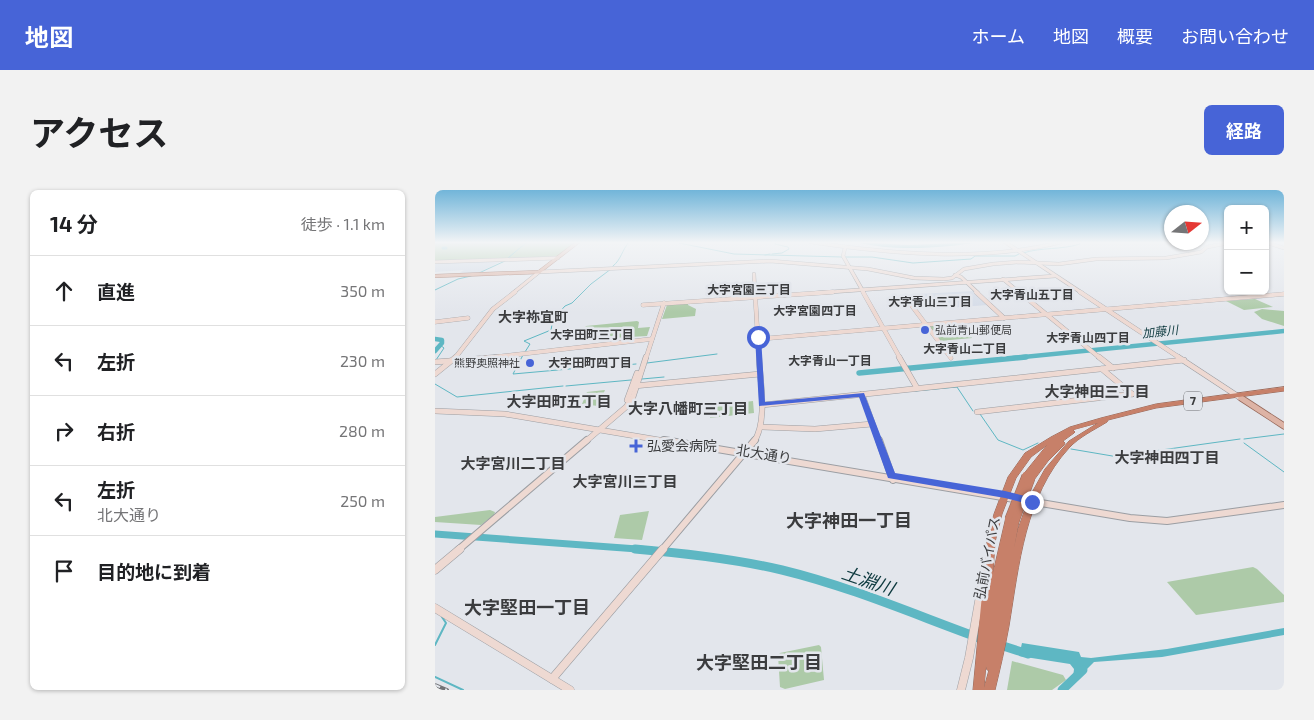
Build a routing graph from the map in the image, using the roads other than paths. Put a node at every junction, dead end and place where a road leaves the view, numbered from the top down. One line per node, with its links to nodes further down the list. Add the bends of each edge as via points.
1 (548, 265): 7 (main road)
2 (692, 265): 7 (street)
3 (827, 265): 6 (street)
4 (983, 265): 9 (street, via 964,269)
5 (1039, 265): 11 (street)
6 (850, 267): 9 (street, via 914,278 944,279); 14 (street)
7 (539, 272): 10 (main road); 30 (street, via 493,308)
8 (754, 274): 16 (street)
9 (955, 275): 13 (street)
10 (435, 276)
11 (1055, 276): 12 (street); 20 (street)
12 (1003, 279): 13 (street); 21 (street)
13 (966, 282): 14 (street); 23 (street)
14 (862, 289): 16 (street); 26 (street)
15 (1284, 294): 20 (street)
16 (756, 297): 17 (street); 28 (street)
17 (663, 304): 18 (street); 27 (street)
18 (643, 305)
19 (912, 306): 25 (street)
20 (1106, 309): 21 (street); 31 (street)
21 (1046, 315): 23 (street); 33 (street)
22 (468, 318): 24 (street)
23 (1004, 318): 25 (street)
24 (435, 322)
25 (926, 325): 26 (street); 29 (street)
26 (884, 328): 28 (street); 38 (street)
27 (650, 339): 30 (street); 37 (street)
28 (758, 339): 36 (street)
29 (951, 358)
30 (453, 360): 32 (street); 35 (street)
31 (1184, 360): 33 (street); 41 (street)
32 (435, 362)
33 (1113, 368): 34 (street)
34 (1102, 369): 38 (street); 44 (street, via 1132,394)
35 (435, 374)
36 (760, 374): 37 (street); 42 (street)
37 (634, 386): 49 (street, via 626,408)
38 (917, 388): 40 (street)
39 (1284, 391): 41 (highway, 弘前バイパス / 7)
40 (862, 394): 42 (street); 46 (street)
41 (1239, 397): 45 (highway, 弘前バイパス / 7); 47 (main road)
42 (762, 405): 48 (street)
43 (435, 410): 49 (street, 北大通り, via 505,414)
44 (977, 412)
45 (1104, 420): 52 (highway, via 1063,431 1028,455 1012,477); 53 (highway, via 1066,446); 57 (highway, 弘前バイパス / 7, bridge, via 1057,447 1029,477 1012,520 1005,569)
46 (872, 424): 48 (street, via 815,429); 51 (street)
47 (1284, 426)
48 (762, 427): 50 (street)
49 (601, 428): 50 (street, 北大通り); 55 (street)
50 (745, 453): 51 (street, 北大通り); 59 (street)
51 (892, 478): 52 (street, 北大通り)
52 (1004, 496): 53 (street, 北大通り); 57 (highway, via 991,542)
53 (1032, 502): 54 (street, 北大通り, via 1167,521); 57 (highway)
54 (1284, 505)
55 (435, 570)
56 (435, 608): 59 (street)
57 (989, 629): 58 (highway); 58 (highway)
58 (985, 654): 61 (street); 62 (highway); 62 (highway)
59 (552, 680): 60 (street)
60 (570, 690)
61 (961, 690)
62 (983, 690)

